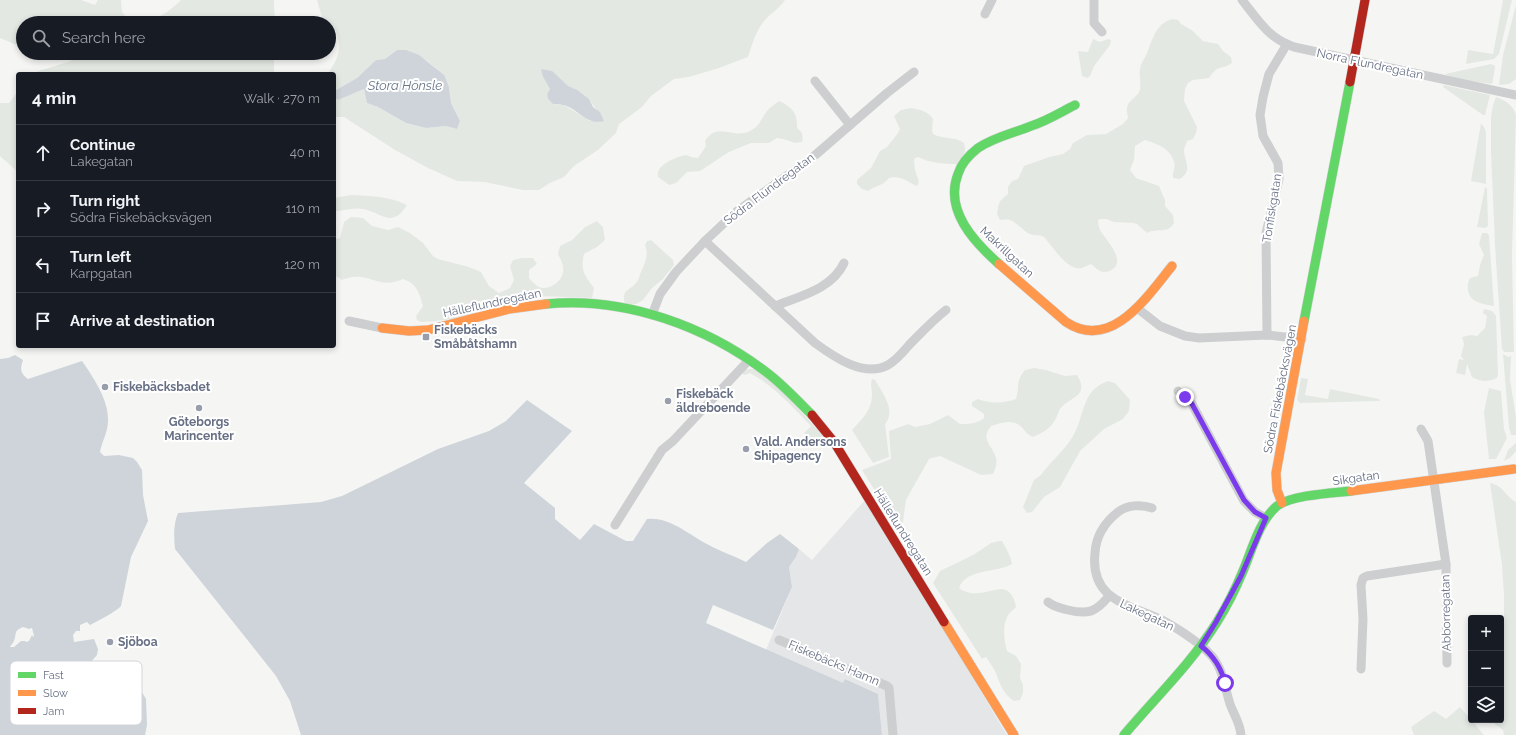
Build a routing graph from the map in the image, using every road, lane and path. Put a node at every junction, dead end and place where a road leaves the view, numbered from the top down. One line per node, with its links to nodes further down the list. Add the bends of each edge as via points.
1 (992, 0): 5 (street)
2 (1094, 0): 6 (street, via 1094,23)
3 (1242, 0): 7 (street, Norra Flundregatan, via 1264,29)
4 (1365, 0): 8 (street, Södra Fiskebäcksvägen)
5 (985, 14)
6 (1102, 32)
7 (1287, 44): 8 (street, Norra Flundregatan); 22 (street, Tonfiskgatan, via 1269,74 1260,115 1263,136 1278,163 1279,179 1266,233)
8 (1355, 60): 11 (street, Norra Flundregatan); 23 (street, Södra Fiskebäcksvägen)
9 (914, 72): 13 (street, Södra Flundregatan)
10 (815, 81): 13 (street)
11 (1516, 95)
12 (1075, 105): 18 (street, Makrillgatan, via 1040,123 986,142 974,151 957,175 954,190 956,208 966,228 978,243 1073,326 1086,331 1101,330)
13 (850, 125): 14 (street, Södra Flundregatan, via 801,165 736,212)
14 (705, 241): 17 (street); 20 (street, Södra Flundregatan, via 672,276 660,294)
15 (844, 263): 17 (street, via 827,284)
16 (1172, 266): 18 (street, Makrillgatan)
17 (775, 306): 19 (street, via 821,348 849,364 873,368 881,368 894,360)
18 (1138, 308): 22 (street, via 1160,326 1185,336 1199,338)
19 (946, 310)
20 (652, 315): 21 (street, Hälleflundregatan, via 597,303 558,302 519,307 423,330 382,328); 24 (street, Hälleflundregatan, via 718,341)
21 (349, 321)
22 (1267, 335): 23 (street)
23 (1302, 339): 29 (street, Södra Fiskebäcksvägen, via 1276,473 1277,490)
24 (749, 360): 32 (street, via 662,450); 41 (street, Hälleflundregatan, via 798,399 834,442)
25 (1178, 391): 31 (street, via 1192,404 1244,500 1255,512)
26 (1421, 429): 28 (street, via 1428,440)
27 (1515, 468): 28 (street, Sikgatan)
28 (1433, 479): 29 (street, Sikgatan, via 1297,498); 33 (street, Abborregatan)
29 (1282, 503): 31 (street)
30 (1152, 508): 34 (street, Lakegatan, via 1141,505 1120,511 1099,534 1096,541 1095,568)
31 (1266, 518): 37 (street, via 1241,576)
32 (615, 525)
33 (1446, 564): 38 (street, Abborregatan); 39 (street, Abborregatan, via 1363,578 1360,585 1363,619)
34 (1108, 596): 35 (street, Lakegatan, via 1098,608 1086,613 1054,606); 37 (street, Lakegatan, via 1160,619)
35 (1048, 602)
36 (779, 640): 40 (street, Fiskebäcks Hamn, via 887,686)
37 (1201, 646): 42 (street); 43 (street, Lakegatan, via 1220,667)
38 (1447, 663)
39 (1362, 669)
40 (893, 735)
41 (1014, 735)
42 (1124, 735)
43 (1241, 735)

